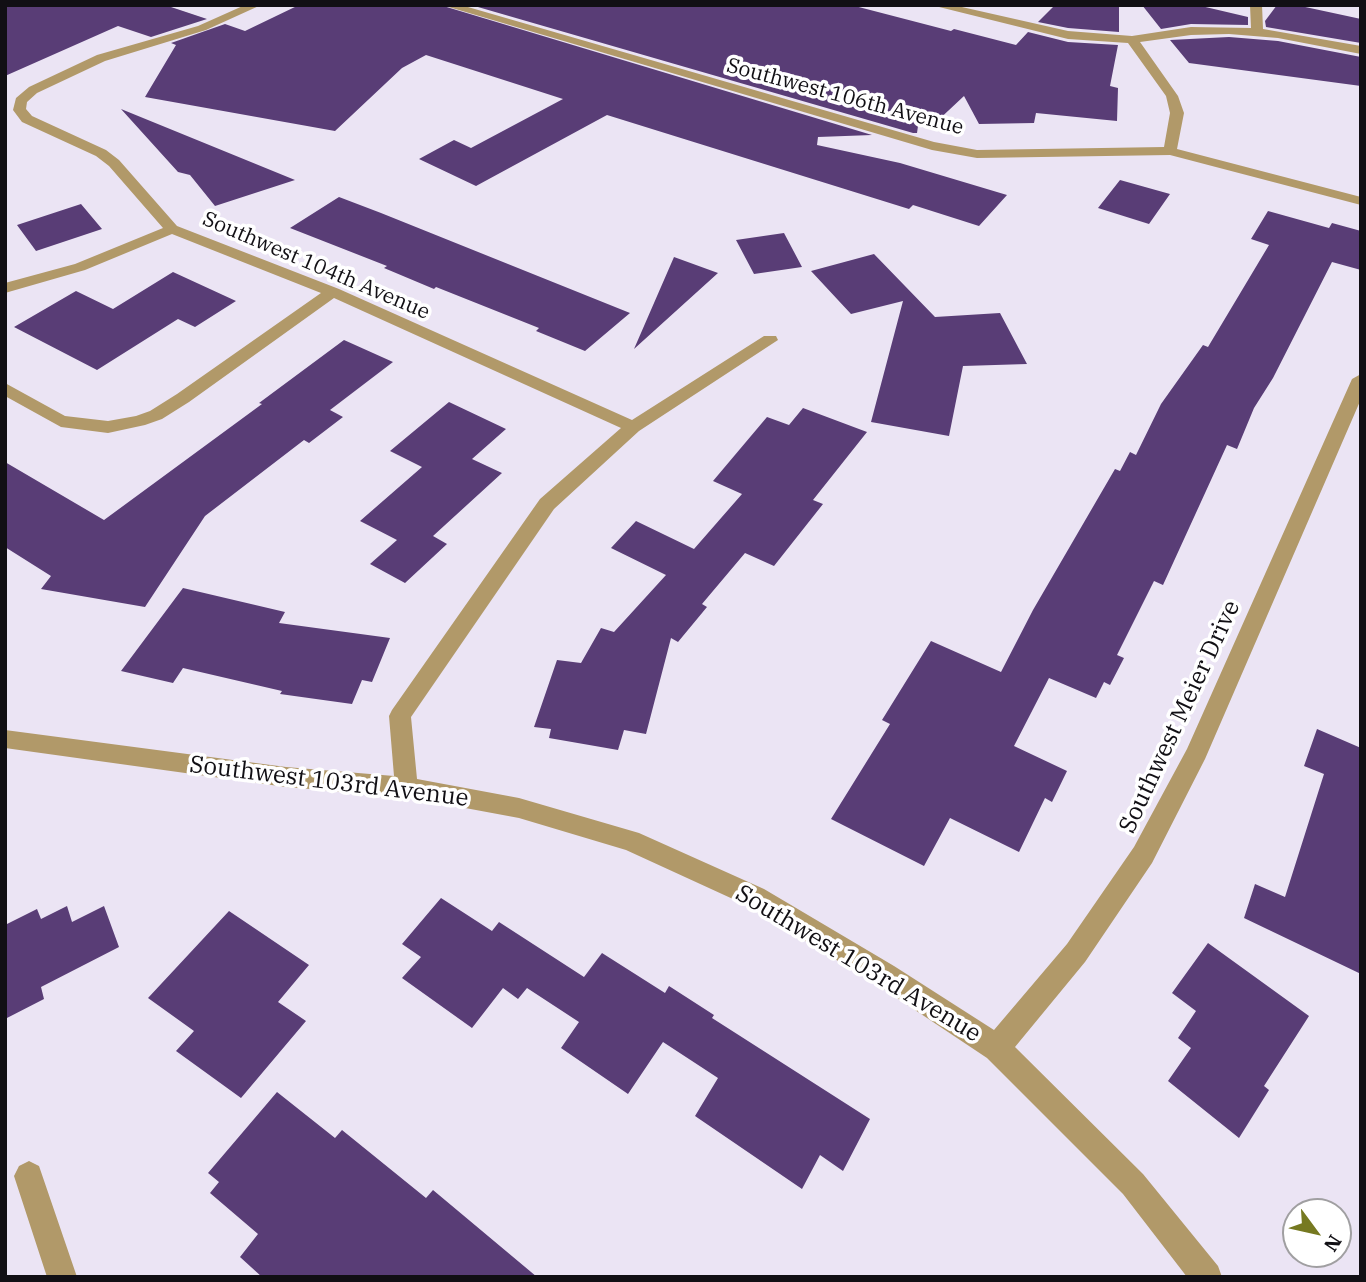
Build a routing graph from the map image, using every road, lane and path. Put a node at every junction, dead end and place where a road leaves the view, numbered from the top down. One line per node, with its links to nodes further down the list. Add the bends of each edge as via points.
1 (255, 5): 12 (street, Southwest 104th Avenue, via 202,28 101,58 33,90 21,101 19,110 27,119 114,163)
2 (448, 5): 10 (street, Southwest 106th Avenue, via 932,146 977,154)
3 (937, 5): 6 (street)
4 (1010, 5): 6 (street)
5 (1256, 5): 7 (street)
6 (995, 19): 8 (street, via 1068,35)
7 (1258, 32): 8 (street, via 1191,31); 9 (street)
8 (1132, 40): 10 (street, via 1172,96 1177,113)
9 (1361, 50)
10 (1170, 151): 11 (street, Southwest 106th Avenue)
11 (1361, 201)
12 (172, 229): 13 (street, via 80,267); 14 (street, Southwest 104th Avenue)
13 (5, 288)
14 (333, 292): 17 (street, via 183,398 139,421 108,427 61,421); 18 (street, Southwest 104th Avenue)
15 (770, 340): 18 (street)
16 (1361, 379): 21 (street, Southwest Meier Drive, via 1196,752 1143,855 1076,953)
17 (5, 388)
18 (633, 427): 20 (street, via 547,503 400,716)
19 (5, 739): 20 (street, Southwest 103rd Avenue, via 286,777)
20 (405, 787): 21 (street, Southwest 103rd Avenue, via 519,808 631,841 755,897)
21 (997, 1048): 24 (street, Southwest 103rd Avenue, via 1133,1184)
22 (29, 1176): 23 (street)
23 (61, 1277)
24 (1207, 1277)

